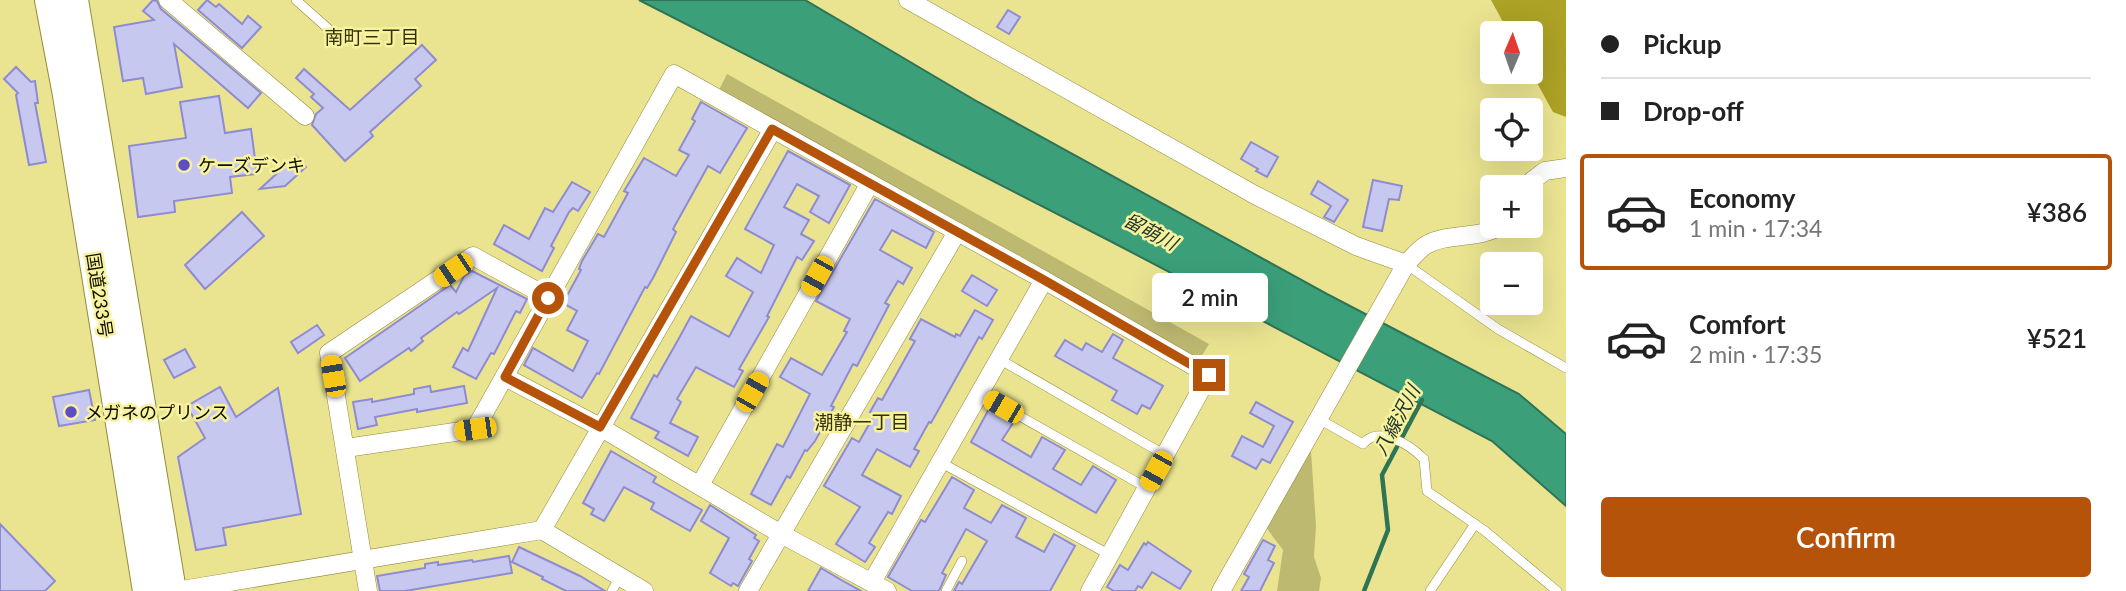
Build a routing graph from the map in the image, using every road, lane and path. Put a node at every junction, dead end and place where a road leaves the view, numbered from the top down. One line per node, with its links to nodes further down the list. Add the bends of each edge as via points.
1 (50, 0): 36 (highway, 国道233号)
2 (73, 0): 37 (highway, 国道233号)
3 (168, 0): 7 (street)
4 (296, 0): 6 (lane)
5 (908, 0): 14 (street, via 1255,195)
6 (333, 33)
7 (305, 116)
8 (772, 129): 11 (street); 16 (street, via 674,74); 22 (street)
9 (1566, 168): 10 (street)
10 (1540, 175)
11 (870, 183): 12 (street); 26 (street)
12 (957, 232): 15 (street); 30 (street)
13 (1480, 235): 14 (street, via 1426,245)
14 (1403, 270): 18 (lane); 21 (street)
15 (1044, 280): 17 (street); 24 (street, via 1209,375)
16 (548, 298): 19 (street); 23 (street, via 473,256 329,353)
17 (999, 359): 20 (street); 24 (lane)
18 (1566, 368)
19 (505, 377): 22 (street); 23 (street, via 475,429)
20 (979, 393): 25 (street); 27 (lane)
21 (1321, 413): 28 (lane, via 1363,444 1380,436 1406,445 1424,458 1427,491); 44 (street)
22 (600, 427): 26 (street); 29 (street)
23 (346, 448): 32 (street)
24 (1165, 455): 27 (street)
25 (940, 462): 31 (lane); 35 (street)
26 (700, 485): 30 (street)
27 (1147, 488): 31 (street)
28 (1475, 524): 45 (lane); 46 (lane)
29 (542, 530): 32 (street); 34 (street)
30 (781, 534): 35 (street); 41 (street)
31 (1110, 555): 43 (street)
32 (363, 560): 38 (street); 39 (street)
33 (962, 561): 42 (lane)
34 (616, 583): 40 (street)
35 (879, 587)
36 (148, 591)
37 (171, 591)
38 (176, 591)
39 (368, 591)
40 (644, 591)
41 (748, 591)
42 (946, 591)
43 (1090, 591)
44 (1222, 591)
45 (1430, 591)
46 (1556, 591)

